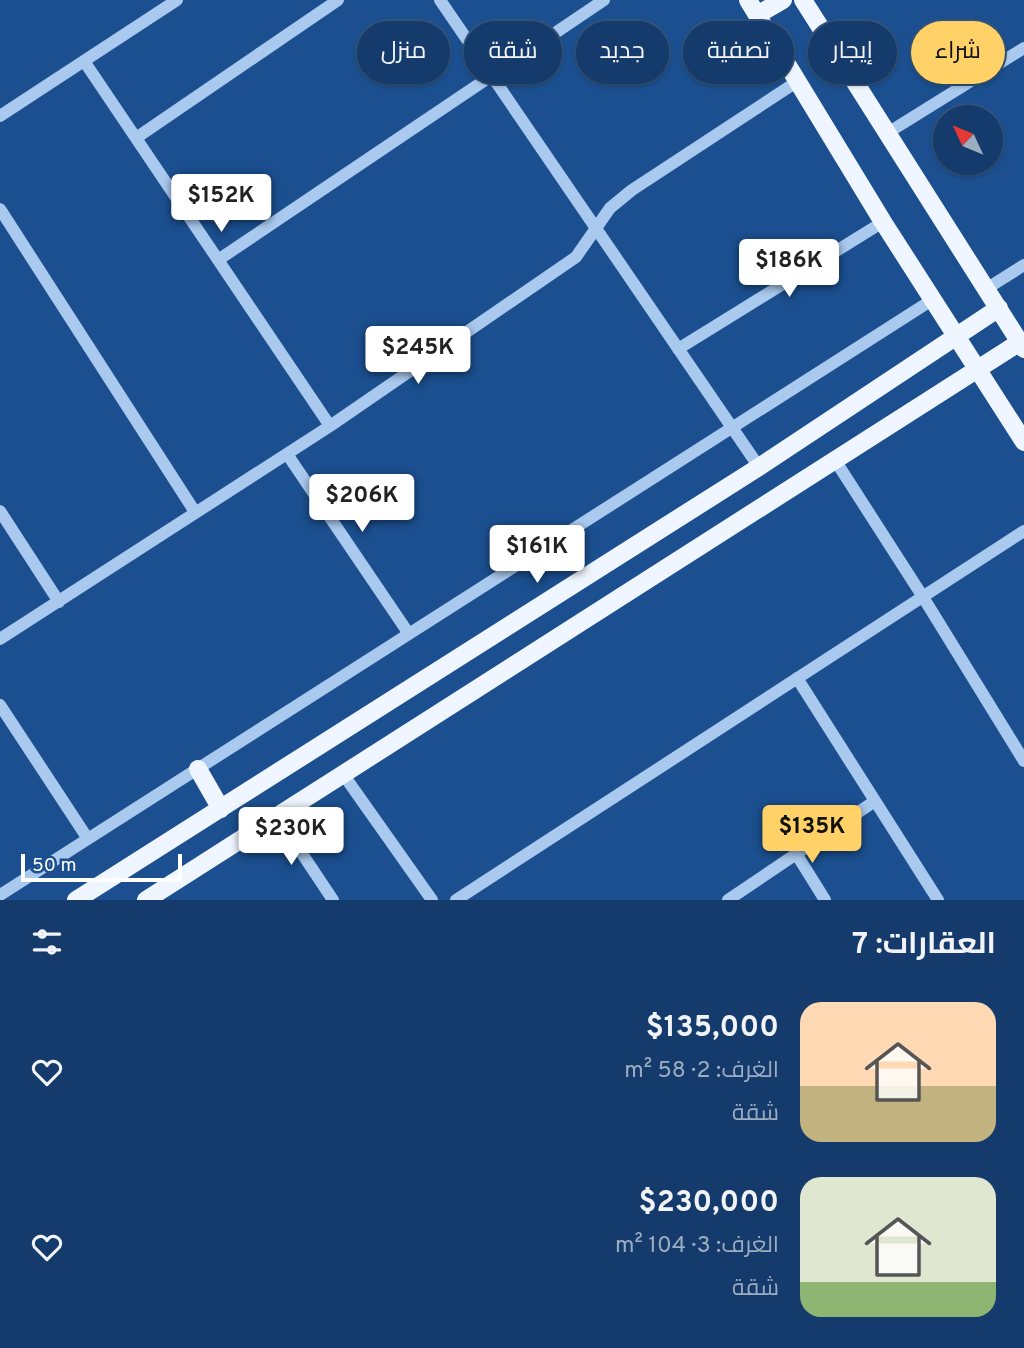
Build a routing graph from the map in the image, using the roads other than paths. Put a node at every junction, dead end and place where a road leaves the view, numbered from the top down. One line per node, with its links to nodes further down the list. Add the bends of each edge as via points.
1 (177, 0): 11 (street)
2 (338, 0): 17 (street)
3 (440, 0): 9 (street)
4 (604, 0): 8 (street)
5 (782, 0): 7 (main road)
6 (803, 0): 16 (main road)
7 (753, 8): 12 (main road)
8 (562, 28)
9 (464, 35)
10 (1024, 48): 16 (street)
11 (84, 61): 15 (street); 17 (street)
12 (798, 81): 19 (main road); 20 (street, via 632,190 610,208)
13 (480, 84): 21 (street)
14 (497, 84): 20 (street)
15 (0, 116)
16 (888, 132): 23 (main road)
17 (136, 138): 21 (street)
18 (0, 209): 37 (street)
19 (883, 222): 24 (main road); 28 (street)
20 (596, 228): 28 (street); 30 (street, via 576,257)
21 (218, 260): 30 (street)
22 (1024, 265): 23 (street)
23 (986, 289): 25 (main road)
24 (932, 300): 26 (main road); 31 (street)
25 (999, 308): 26 (main road); 27 (main road)
26 (956, 337): 29 (main road); 35 (main road)
27 (1022, 346): 29 (main road)
28 (678, 349): 31 (street)
29 (977, 369): 32 (main road); 34 (main road)
30 (330, 426): 33 (street)
31 (732, 428): 35 (street); 41 (street)
32 (1024, 442)
33 (287, 453): 37 (street); 41 (street)
34 (835, 460): 39 (street); 47 (main road)
35 (759, 467): 49 (main road)
36 (0, 511): 40 (street)
37 (195, 512): 40 (street)
38 (1024, 531): 39 (street)
39 (923, 597): 43 (street); 45 (street)
40 (59, 602): 42 (street)
41 (409, 634): 46 (street)
42 (0, 639)
43 (797, 678): 48 (street); 59 (street)
44 (0, 705): 51 (street)
45 (1024, 761)
46 (198, 769): 49 (main road); 51 (street)
47 (343, 774): 50 (main road); 58 (street)
48 (875, 800): 52 (street); 62 (street)
49 (221, 809): 54 (main road)
50 (277, 816): 56 (main road); 57 (street)
51 (88, 839): 53 (street)
52 (797, 855): 60 (street); 61 (street)
53 (0, 895)
54 (96, 895): 55 (main road)
55 (76, 900)
56 (148, 900)
57 (333, 900)
58 (432, 900)
59 (456, 900)
60 (728, 900)
61 (825, 900)
62 (938, 900)

